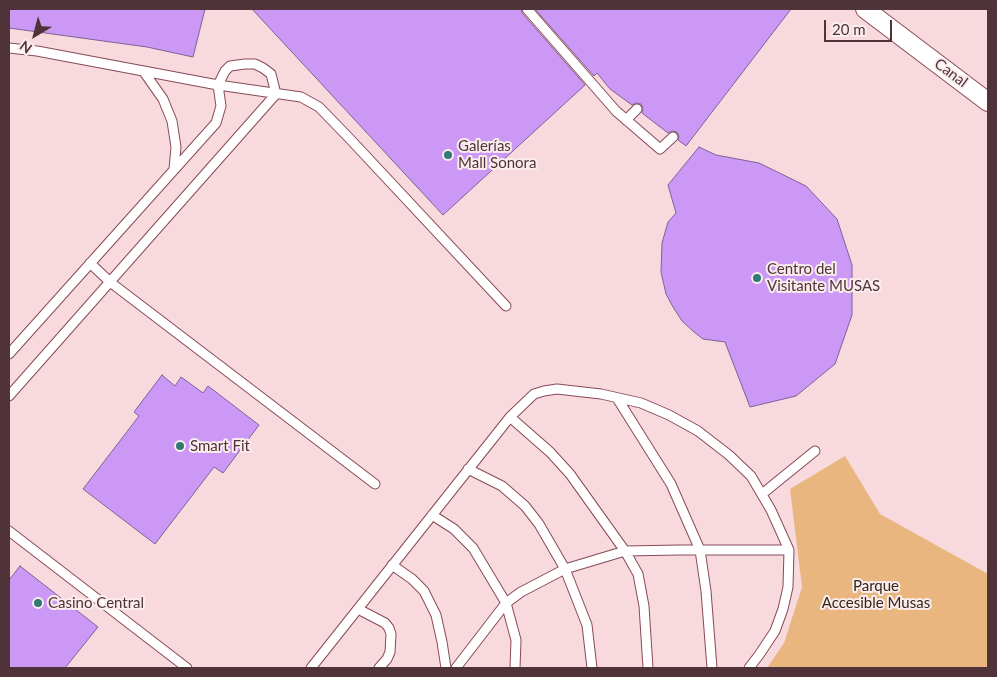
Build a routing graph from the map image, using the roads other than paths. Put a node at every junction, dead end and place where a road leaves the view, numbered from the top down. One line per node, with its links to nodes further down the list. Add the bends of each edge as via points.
1 (527, 9): 6 (lane)
2 (865, 9): 9 (street, Canal)
3 (9, 48): 5 (lane)
4 (591, 66): 6 (lane)
5 (144, 72): 7 (lane); 13 (lane, via 164,99 172,120 176,147)
6 (583, 73): 11 (lane)
7 (218, 86): 8 (lane); 8 (lane, via 230,66 255,64 271,74); 13 (lane, via 221,106 216,123)
8 (276, 94): 15 (lane); 16 (lane, via 301,97 319,107)
9 (988, 102)
10 (637, 109): 11 (lane)
11 (626, 120): 12 (lane, via 660,149)
12 (673, 137)
13 (174, 169): 14 (lane)
14 (90, 263): 15 (lane); 17 (lane)
15 (110, 282): 18 (lane); 23 (lane)
16 (506, 306)
17 (9, 354)
18 (9, 396)
19 (617, 398): 20 (lane, via 570,390 544,391 534,394); 24 (lane, via 641,403 698,431 751,476); 27 (lane, via 671,484)
20 (510, 417): 22 (lane); 29 (lane, via 570,474)
21 (815, 451): 24 (lane)
22 (468, 469): 25 (lane); 31 (lane, via 502,486 525,506)
23 (375, 484)
24 (762, 494): 28 (lane)
25 (432, 515): 30 (lane); 32 (lane, via 454,529 473,548)
26 (9, 531): 34 (lane)
27 (700, 550): 28 (lane); 29 (lane); 42 (lane)
28 (789, 550): 43 (lane, via 788,587 783,609 775,631)
29 (625, 551): 31 (lane); 41 (lane, via 638,574 644,606)
30 (392, 565): 33 (lane); 37 (lane, via 424,591 436,615)
31 (565, 568): 32 (lane); 40 (lane, via 587,625)
32 (506, 603): 38 (lane); 39 (lane, via 516,640)
33 (358, 609): 35 (lane); 36 (lane, via 385,623 391,634 390,652)
34 (187, 668)
35 (311, 668)
36 (379, 668)
37 (446, 668)
38 (456, 668)
39 (515, 668)
40 (592, 668)
41 (648, 668)
42 (712, 668)
43 (749, 668)

